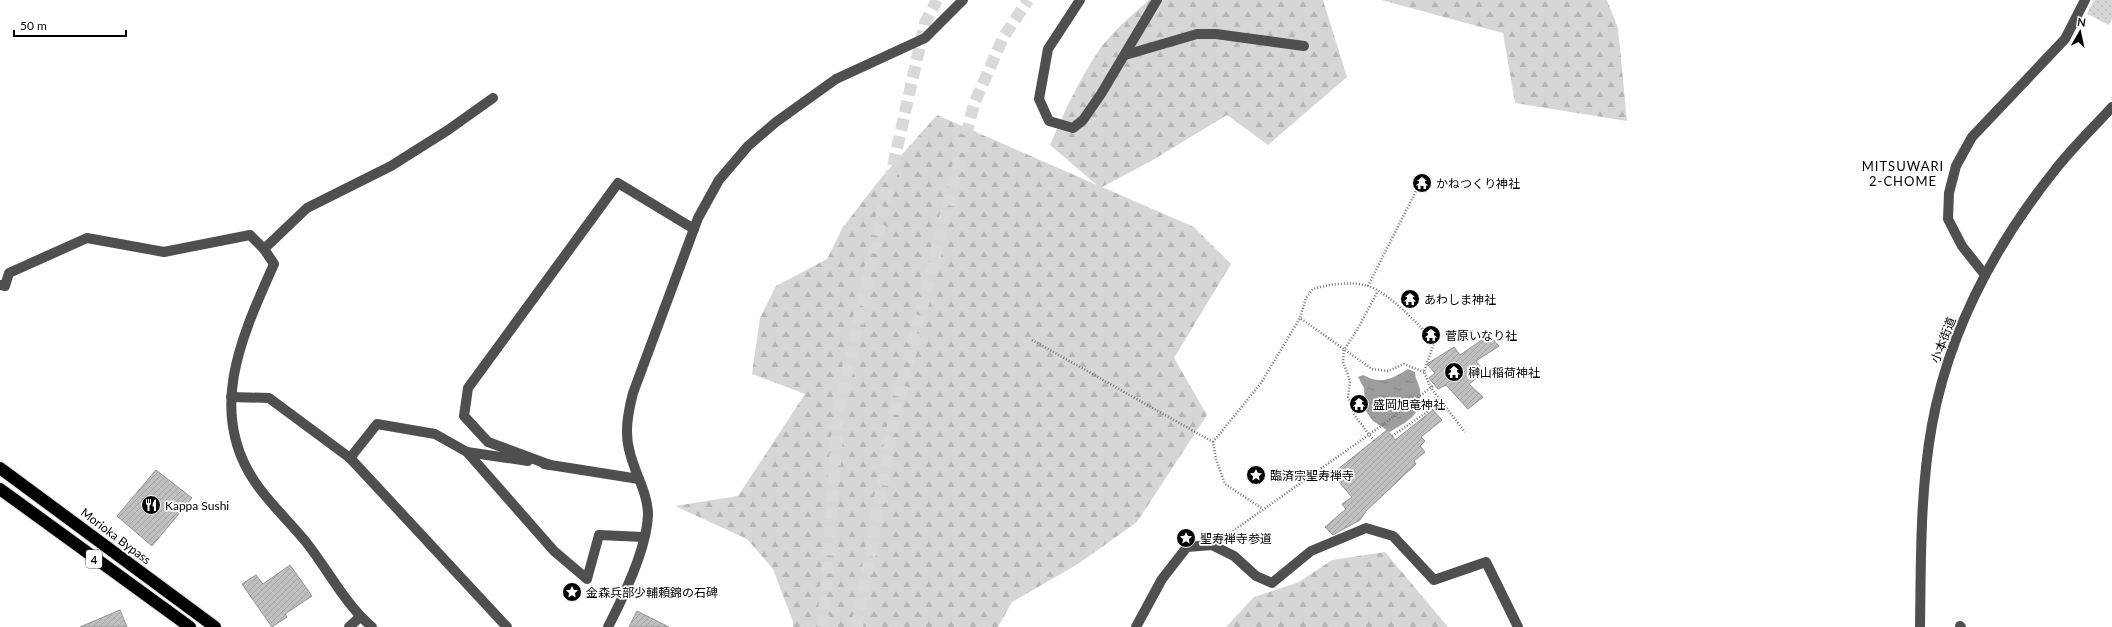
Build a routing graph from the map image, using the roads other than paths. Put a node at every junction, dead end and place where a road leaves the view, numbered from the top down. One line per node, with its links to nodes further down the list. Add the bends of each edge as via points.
1 (964, 0): 9 (street, via 926,38 836,79 776,122 748,146 719,180)
2 (1080, 0): 6 (street, via 1048,49 1039,99 1049,121 1073,128 1083,120)
3 (1157, 0): 6 (street)
4 (2085, 0): 11 (street, via 2066,39 1972,137 1956,166 1949,193 1948,219 1962,246)
5 (1304, 46): 6 (street, via 1216,34 1196,34)
6 (1125, 55)
7 (493, 98): 10 (street, via 392,166 307,208)
8 (2112, 107): 11 (street, 小本街道, via 2056,169 2015,223)
9 (694, 229): 16 (street, via 618,183 468,388 464,416 488,442); 18 (street, via 626,416 629,452)
10 (264, 249): 12 (street, via 250,235 164,252 87,238 9,273 6,286); 13 (street, via 274,264 246,328)
11 (1985, 275): 30 (street, 小本街道, via 1954,343 1942,377 1932,425 1925,480)
12 (0, 285)
13 (231, 397): 15 (street, via 269,398); 21 (street, via 235,442 255,481 306,542)
14 (467, 452): 15 (street, via 436,434 377,424); 16 (street); 20 (street, via 554,551 588,579 599,535)
15 (350, 458): 26 (street)
16 (550, 465): 18 (street)
17 (0, 468): 23 (highway, Morioka Bypass / 4)
18 (639, 479): 20 (street, via 646,498 648,515)
19 (0, 489): 22 (highway, 4)
20 (643, 538): 27 (street)
21 (360, 617): 24 (street); 25 (street)
22 (190, 627)
23 (215, 627)
24 (349, 627)
25 (372, 627)
26 (507, 627)
27 (608, 627)
28 (1136, 627): 29 (street, via 1162,579 1187,547 1212,545 1234,556 1256,576 1272,583 1311,551 1366,528 1393,536 1434,580 1486,562)
29 (1518, 627)
30 (1920, 627)

